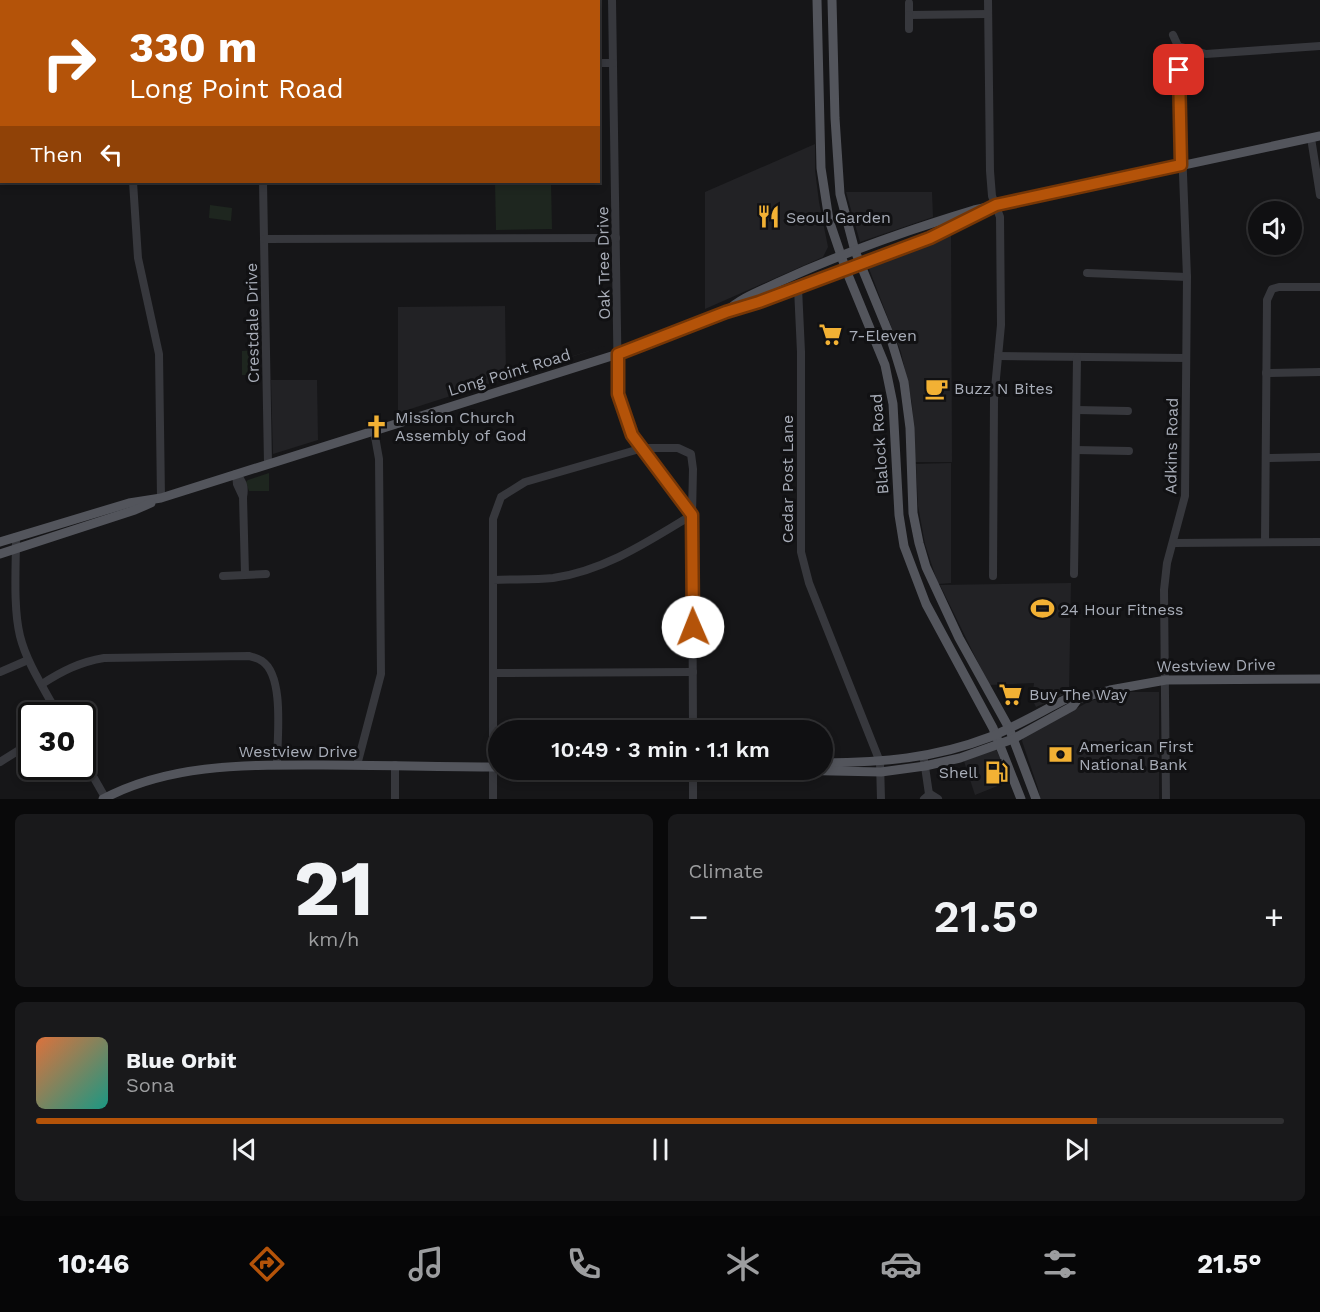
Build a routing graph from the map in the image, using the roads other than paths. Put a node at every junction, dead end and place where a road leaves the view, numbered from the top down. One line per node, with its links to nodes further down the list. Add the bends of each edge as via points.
1 (612, 0): 13 (street, Oak Tree Drive)
2 (817, 0): 14 (main road, Blalock Road)
3 (832, 0): 15 (main road, Blalock Road)
4 (988, 0): 6 (street)
5 (909, 3): 7 (street)
6 (988, 14): 7 (street); 23 (street, via 990,171)
7 (909, 15): 8 (street)
8 (909, 29)
9 (1173, 35): 10 (street)
10 (1178, 46): 11 (street, via 1206,54); 19 (street, Adkins Road)
11 (1320, 46)
12 (600, 63): 13 (street)
13 (613, 63): 24 (street, Oak Tree Drive)
14 (818, 77): 15 (main road); 17 (main road, Blalock Road)
15 (833, 77): 18 (main road, Blalock Road)
16 (1316, 137): 19 (main road, Long Point Road); 22 (street)
17 (821, 153): 18 (main road); 27 (main road, Blalock Road, via 829,220)
18 (836, 153): 26 (main road, Blalock Road, via 840,194)
19 (1181, 165): 23 (main road, Long Point Road); 31 (street, Adkins Road)
20 (133, 183): 55 (street, via 138,258 159,354)
21 (264, 183): 25 (street, Crestdale Drive)
22 (1320, 195)
23 (996, 205): 26 (main road, Long Point Road, via 934,222); 28 (main road, Long Point Road, via 930,238); 36 (street, via 1000,217)
24 (616, 238): 25 (street); 35 (street, Oak Tree Drive)
25 (264, 239): 53 (street, Crestdale Drive)
26 (855, 251): 27 (main road, Long Point Road); 28 (main road, Blalock Road)
27 (841, 256): 29 (main road, Blalock Road); 34 (main road, Long Point Road, via 737,302)
28 (860, 265): 29 (main road, Long Point Road); 39 (main road, Blalock Road)
29 (846, 270): 33 (main road, Long Point Road); 40 (main road, Blalock Road)
30 (1087, 273): 31 (street)
31 (1187, 277): 38 (street, Adkins Road)
32 (1320, 287): 41 (street, via 1272,289 1267,300)
33 (798, 288): 34 (main road, Long Point Road); 98 (street, Cedar Post Lane, via 801,552 809,583)
34 (726, 312): 35 (main road, Long Point Road)
35 (618, 354): 45 (main road, Long Point Road); 46 (street, Oak Tree Drive, via 618,394 632,435)
36 (998, 356): 37 (street); 70 (street, via 994,399)
37 (1077, 358): 38 (street); 43 (street)
38 (1186, 358): 61 (street, Adkins Road, via 1185,496)
39 (898, 359): 40 (main road); 50 (main road, Blalock Road, via 908,404)
40 (885, 365): 49 (main road, Blalock Road, via 894,404)
41 (1266, 372): 42 (street); 52 (street)
42 (1320, 372)
43 (1077, 410): 44 (street); 47 (street)
44 (1128, 411)
45 (374, 430): 53 (main road, Long Point Road); 94 (street, via 379,459 381,674)
46 (642, 448): 56 (street, Oak Tree Drive); 56 (street, via 678,448 691,454); 71 (street, via 525,482 501,497 493,519)
47 (1077, 450): 48 (street); 68 (street)
48 (1129, 451)
49 (896, 457): 50 (main road); 65 (main road, Blalock Road, via 899,516)
50 (910, 457): 64 (main road, Blalock Road, via 913,513)
51 (1320, 457): 52 (street)
52 (1266, 458): 59 (street)
53 (268, 464): 54 (main road, Long Point Road)
54 (236, 474): 55 (main road, Long Point Road); 66 (street, via 244,489)
55 (161, 498): 57 (main road, Long Point Road, via 129,502); 62 (main road, Long Point Road)
56 (692, 515): 71 (street, via 598,567 554,578); 76 (street)
57 (16, 537): 58 (main road, Long Point Road); 62 (street)
58 (0, 542)
59 (1264, 542): 60 (street); 61 (street)
60 (1320, 542)
61 (1174, 543): 79 (street, Adkins Road, via 1164,590)
62 (16, 549): 63 (main road, Long Point Road); 74 (street, via 18,624)
63 (0, 554)
64 (926, 567): 65 (main road); 72 (main road, Blalock Road)
65 (913, 573): 73 (main road, Blalock Road)
66 (245, 574): 67 (street); 69 (street)
67 (266, 574)
68 (1074, 574)
69 (223, 576)
70 (993, 576)
71 (493, 580): 77 (street)
72 (959, 638): 73 (main road); 85 (main road, Blalock Road)
73 (946, 642): 86 (main road, Blalock Road)
74 (28, 660): 75 (street); 80 (street)
75 (0, 672)
76 (693, 672): 77 (street); 84 (street)
77 (493, 673): 83 (street)
78 (1320, 679): 79 (main road, Westview Drive)
79 (1166, 680): 81 (main road, Westview Drive); 112 (street, Adkins Road)
80 (42, 684): 82 (street); 93 (street, via 70,667 104,658 256,658 273,672 277,688)
81 (1078, 699): 85 (main road, Westview Drive, via 1068,698); 87 (main road, Westview Drive, via 1073,706)
82 (52, 702)
83 (494, 720)
84 (693, 720)
85 (1009, 728): 86 (main road, Westview Drive); 87 (main road, Blalock Road)
86 (996, 734): 88 (main road, Blalock Road); 90 (main road, Westview Drive)
87 (1013, 739): 88 (main road, Westview Drive); 111 (main road, Blalock Road)
88 (1000, 743): 96 (main road, Westview Drive); 110 (main road, Blalock Road)
89 (18, 751): 91 (street)
90 (924, 756): 96 (street); 98 (main road, Westview Drive)
91 (0, 762)
92 (833, 764): 98 (main road, Westview Drive)
93 (277, 765): 94 (main road, Westview Drive); 104 (main road, Westview Drive, via 190,771 147,781)
94 (357, 765): 95 (main road, Westview Drive)
95 (395, 765): 97 (main road, Westview Drive); 105 (street)
96 (925, 766): 98 (main road, Westview Drive); 103 (street)
97 (488, 767)
98 (880, 767): 99 (main road, Westview Drive); 108 (street, Cedar Post Lane)
99 (833, 769)
100 (95, 780): 104 (street)
101 (494, 780): 106 (street)
102 (693, 780): 107 (street)
103 (926, 797): 109 (street, via 933,795)
104 (105, 798)
105 (395, 799)
106 (493, 799)
107 (693, 799)
108 (881, 799)
109 (938, 799)
110 (1021, 799)
111 (1036, 799)
112 (1166, 799)

